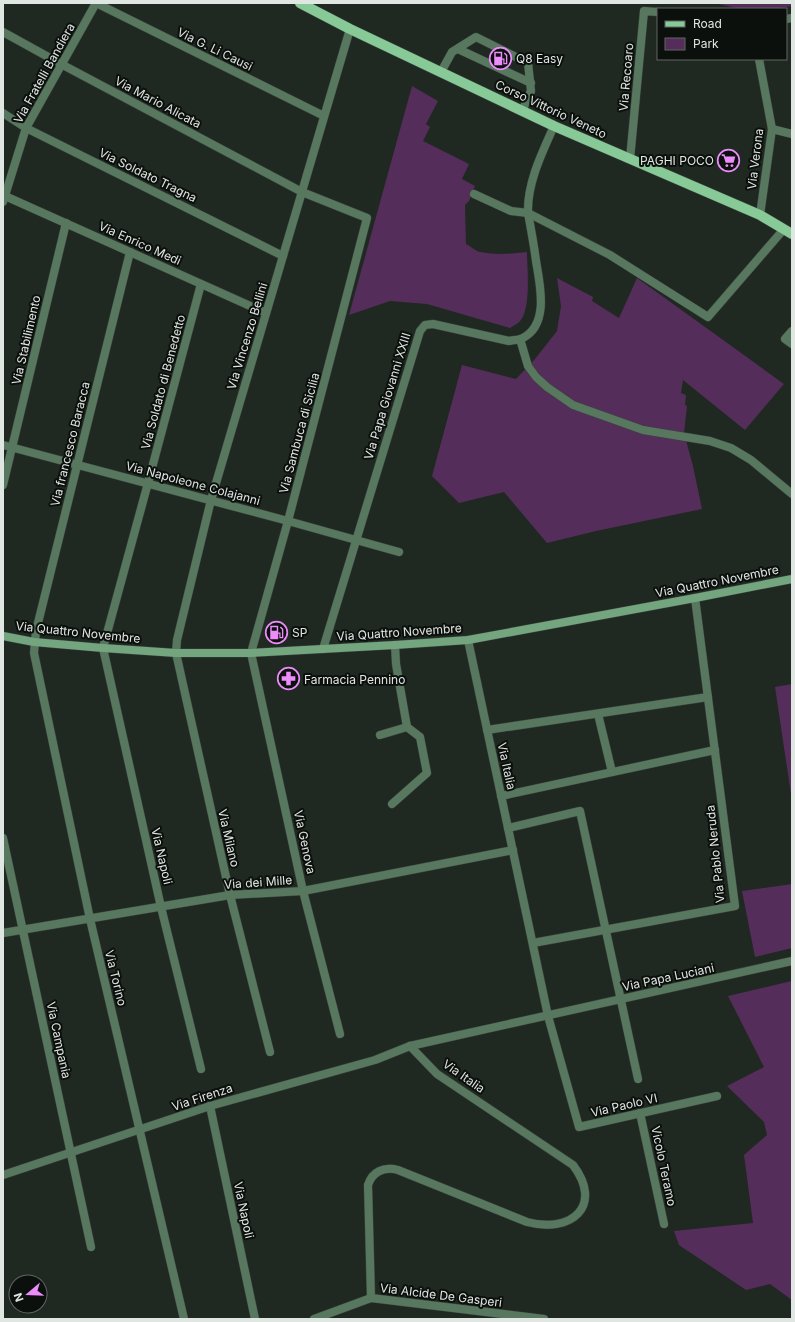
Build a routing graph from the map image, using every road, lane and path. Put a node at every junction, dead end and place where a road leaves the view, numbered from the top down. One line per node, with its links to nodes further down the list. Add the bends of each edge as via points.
1 (96, 3): 8 (street, Via Fratelli Bandiera); 13 (street, Via G. Li Causi)
2 (300, 3): 4 (main road, Corso Vittorio Veneto)
3 (657, 12): 18 (street, Via Recoaro, via 644,11)
4 (350, 29): 9 (main road, Corso Vittorio Veneto); 13 (street, Via Vincenzo Bellini)
5 (3, 32): 8 (street, Via Mario Alicata)
6 (458, 48): 9 (street, via 452,52); 10 (street); 10 (street, via 476,37 528,63)
7 (760, 60): 16 (street, Via Verona)
8 (61, 64): 15 (street, Via Fratelli Bandiera); 19 (street, Via Mario Alicata)
9 (442, 72): 11 (main road, Corso Vittorio Veneto)
10 (530, 83): 11 (street, via 531,91)
11 (522, 111): 14 (main road, Corso Vittorio Veneto)
12 (3, 113): 15 (street, Via Soldato Tragna)
13 (324, 116): 19 (street, Via Vincenzo Bellini)
14 (554, 126): 18 (main road, Corso Vittorio Veneto); 22 (street, via 529,191)
15 (26, 128): 21 (street, Via Fratelli Bandiera); 28 (street, Via Soldato Tragna)
16 (772, 129): 17 (street, Via Verona); 23 (street, Via Verona)
17 (792, 134)
18 (630, 159): 23 (main road, Corso Vittorio Veneto)
19 (302, 192): 24 (street, Via Mario Alicata); 28 (street, Via Vincenzo Bellini)
20 (474, 194): 22 (street, via 511,211)
21 (4, 199): 25 (street, Via Enrico Medi)
22 (528, 213): 26 (street, via 610,254 708,317); 32 (street, via 541,290 541,306 538,322 531,332)
23 (760, 215): 26 (main road, Corso Vittorio Veneto)
24 (368, 218): 41 (street, Via Sambuca di Sicilia)
25 (66, 223): 27 (street, Via Enrico Medi); 35 (street, Via Stabilimento)
26 (788, 231)
27 (130, 252): 29 (street, Via Enrico Medi); 36 (street, Via francesco Baracca)
28 (283, 256): 30 (street, Via Vincenzo Bellini)
29 (201, 284): 30 (street, Via Enrico Medi); 37 (street, Via Soldato di Benedetto)
30 (266, 313): 40 (street, Via Vincenzo Bellini)
31 (792, 331): 33 (street, via 785,339)
32 (520, 339): 39 (street, via 528,366 536,376 573,405 643,430 710,441 731,448 751,460); 42 (street, Via Papa Giovanni XXIII, via 509,341 433,324 422,328)
33 (792, 344)
34 (3, 445): 35 (street, Via Napoleone Colajanni)
35 (13, 447): 36 (street, Via Napoleone Colajanni); 38 (street, Via Stabilimento)
36 (77, 464): 37 (street, Via Napoleone Colajanni); 48 (street, Via francesco Baracca)
37 (148, 483): 40 (street, Via Napoleone Colajanni); 50 (street, Via Soldato di Benedetto)
38 (3, 485)
39 (792, 494)
40 (211, 500): 41 (street, Via Napoleone Colajanni); 52 (street, Via Vincenzo Bellini)
41 (288, 520): 42 (street, Via Napoleone Colajanni); 53 (street, Via Sambuca di Sicilia)
42 (355, 540): 43 (street, Via Napoleone Colajanni); 51 (street, Via Papa Giovanni XXIII)
43 (399, 552)
44 (792, 579): 45 (street, Via Quattro Novembre)
45 (696, 598): 47 (street, Via Quattro Novembre); 54 (street, Via Pablo Neruda)
46 (3, 636): 48 (street, Via Quattro Novembre)
47 (468, 640): 49 (street, Via Quattro Novembre); 57 (street, Via Italia)
48 (34, 642): 50 (street, Via Quattro Novembre); 69 (street, Via Torino, via 34,653)
49 (395, 645): 51 (street, Via Quattro Novembre); 56 (street)
50 (103, 648): 52 (street, Via Quattro Novembre); 68 (street, Via Napoli)
51 (322, 649): 53 (street, Via Quattro Novembre)
52 (176, 653): 53 (street, Via Quattro Novembre); 67 (street, Via Milano)
53 (251, 653): 66 (street, Via Genova)
54 (708, 697): 55 (street); 59 (street, Via Pablo Neruda)
55 (598, 714): 57 (street); 60 (street)
56 (407, 727): 58 (street); 62 (street, via 420,737 426,773)
57 (487, 730): 61 (street, Via Italia)
58 (380, 736)
59 (715, 750): 60 (street); 71 (street, Via Pablo Neruda, via 734,906)
60 (612, 772): 61 (street)
61 (501, 796): 63 (street, Via Italia)
62 (392, 804)
63 (508, 828): 65 (street, Via Italia); 71 (street, via 580,811)
64 (3, 838): 70 (street, Via Campania)
65 (513, 850): 66 (street, Via dei Mille); 73 (street, Via Italia)
66 (303, 891): 67 (street, Via dei Mille); 77 (street, Via Genova)
67 (230, 896): 68 (street, Via dei Mille); 79 (street, Via Milano)
68 (161, 907): 69 (street, Via dei Mille); 80 (street, Via Napoli)
69 (90, 919): 70 (street, Via dei Mille); 85 (street, Via Torino)
70 (22, 930): 72 (street, Via dei Mille); 86 (street, Via Campania)
71 (606, 930): 73 (street, Via Pablo Neruda); 75 (street)
72 (3, 933)
73 (534, 944): 76 (street, Via Italia)
74 (792, 961): 75 (street, Via Papa Luciani)
75 (622, 1000): 76 (street, Via Papa Luciani); 81 (street)
76 (548, 1016): 78 (street); 84 (street, Via Paolo VI, via 579,1127)
77 (340, 1034)
78 (410, 1046): 83 (street, Via Firenza, via 374,1060); 90 (street, Via Italia, via 438,1074 573,1165 583,1181 584,1200 583,1206 572,1220 553,1225 538,1225 398,1170 380,1170 372,1176 368,1185)
79 (270, 1052)
80 (201, 1069)
81 (638, 1079)
82 (717, 1096): 84 (street, Via Paolo VI)
83 (210, 1106): 85 (street, Via Firenza); 92 (street, Via Napoli)
84 (640, 1113): 88 (street, Vicolo Teramo)
85 (140, 1130): 86 (street, Via Firenza); 91 (street, Via Torino)
86 (71, 1152): 87 (street, Via Firenza); 89 (street, Via Campania)
87 (3, 1175)
88 (664, 1224)
89 (91, 1247)
90 (371, 1298): 93 (street, Via Alcide De Gasperi); 94 (street, Via Alcide De Gasperi)
91 (184, 1319)
92 (256, 1319)
93 (314, 1319)
94 (544, 1319)

